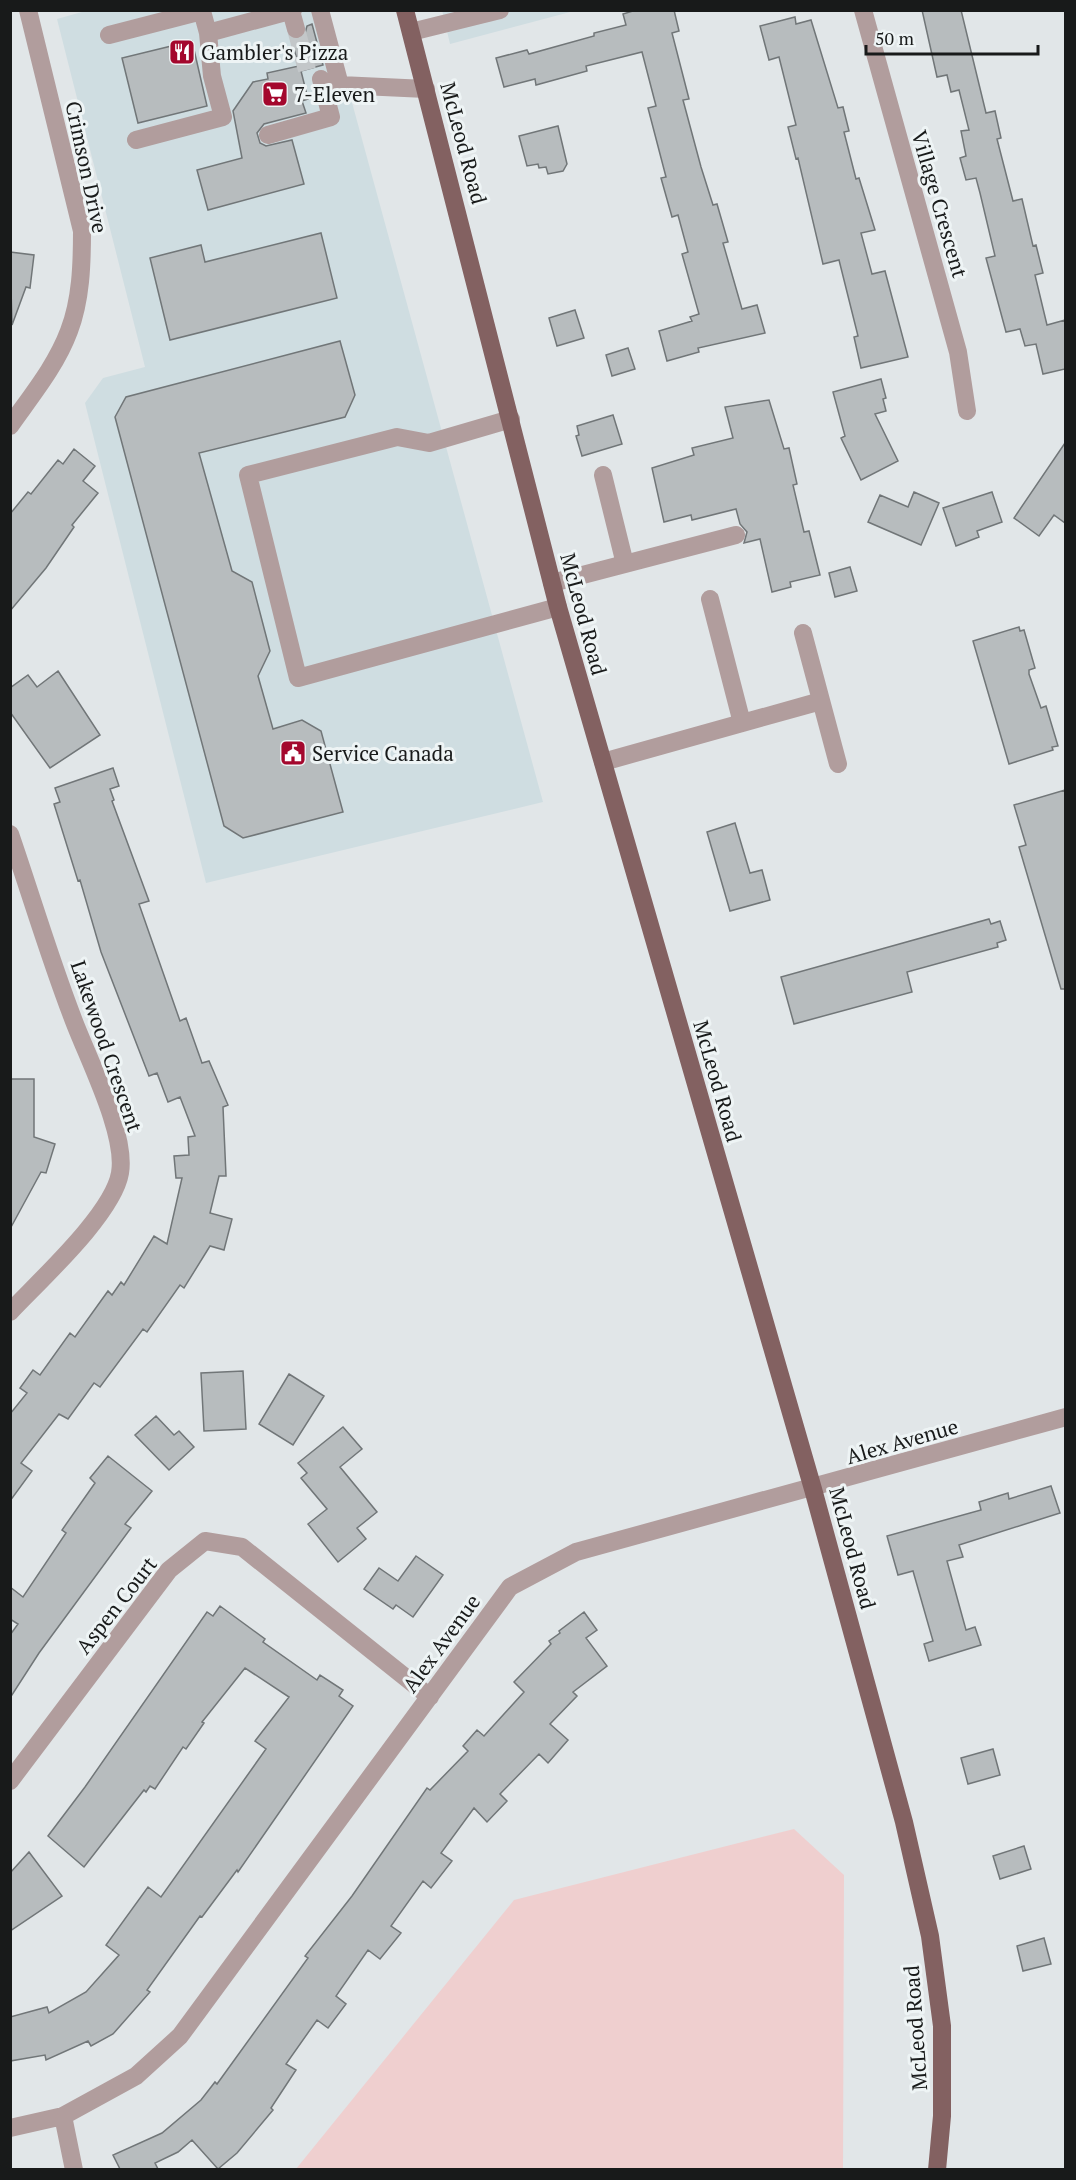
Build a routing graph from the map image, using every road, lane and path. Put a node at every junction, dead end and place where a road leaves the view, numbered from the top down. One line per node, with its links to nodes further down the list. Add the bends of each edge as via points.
1 (28, 10): 17 (street, Crimson Drive, via 81,231 82,268 69,331 44,378)
2 (320, 10): 11 (street)
3 (405, 10): 8 (main road, McLeod Road)
4 (500, 10): 6 (street)
5 (863, 10): 15 (street, Village Crescent, via 958,352)
6 (461, 15): 8 (street)
7 (293, 17): 9 (street)
8 (411, 32): 12 (main road, McLeod Road)
9 (208, 33): 10 (street, via 202,10); 14 (street, via 212,76 223,117)
10 (109, 35)
11 (322, 74): 12 (street, via 340,85); 13 (street, via 331,117)
12 (426, 89): 16 (main road, McLeod Road)
13 (268, 135)
14 (136, 140)
15 (967, 411)
16 (511, 419): 21 (main road, McLeod Road); 23 (street, via 429,443 397,437 248,475 298,678)
17 (10, 426)
18 (603, 475): 20 (street)
19 (736, 535): 20 (street)
20 (625, 564): 21 (street)
21 (552, 583): 23 (main road, McLeod Road)
22 (710, 599): 26 (street)
23 (558, 608): 27 (main road, McLeod Road)
24 (803, 633): 25 (street)
25 (821, 701): 26 (street); 28 (street)
26 (742, 723): 27 (street)
27 (603, 762): 32 (main road, McLeod Road)
28 (838, 764)
29 (10, 834): 30 (street, Lakewood Crescent, via 71,1015 110,1115 118,1142 120,1172 110,1198 87,1229)
30 (10, 1312)
31 (1065, 1417): 32 (street, Alex Avenue)
32 (813, 1489): 33 (street, Alex Avenue, via 576,1552 510,1587); 38 (main road, McLeod Road, via 904,1822 930,1936 942,2026)
33 (430, 1697): 34 (street, Aspen Court, via 242,1547 205,1541 169,1570); 35 (street, Alex Avenue, via 180,2036 136,2076)
34 (10, 1781)
35 (63, 2116): 36 (street, Alex Avenue); 37 (street)
36 (10, 2128)
37 (74, 2169)
38 (938, 2169)

